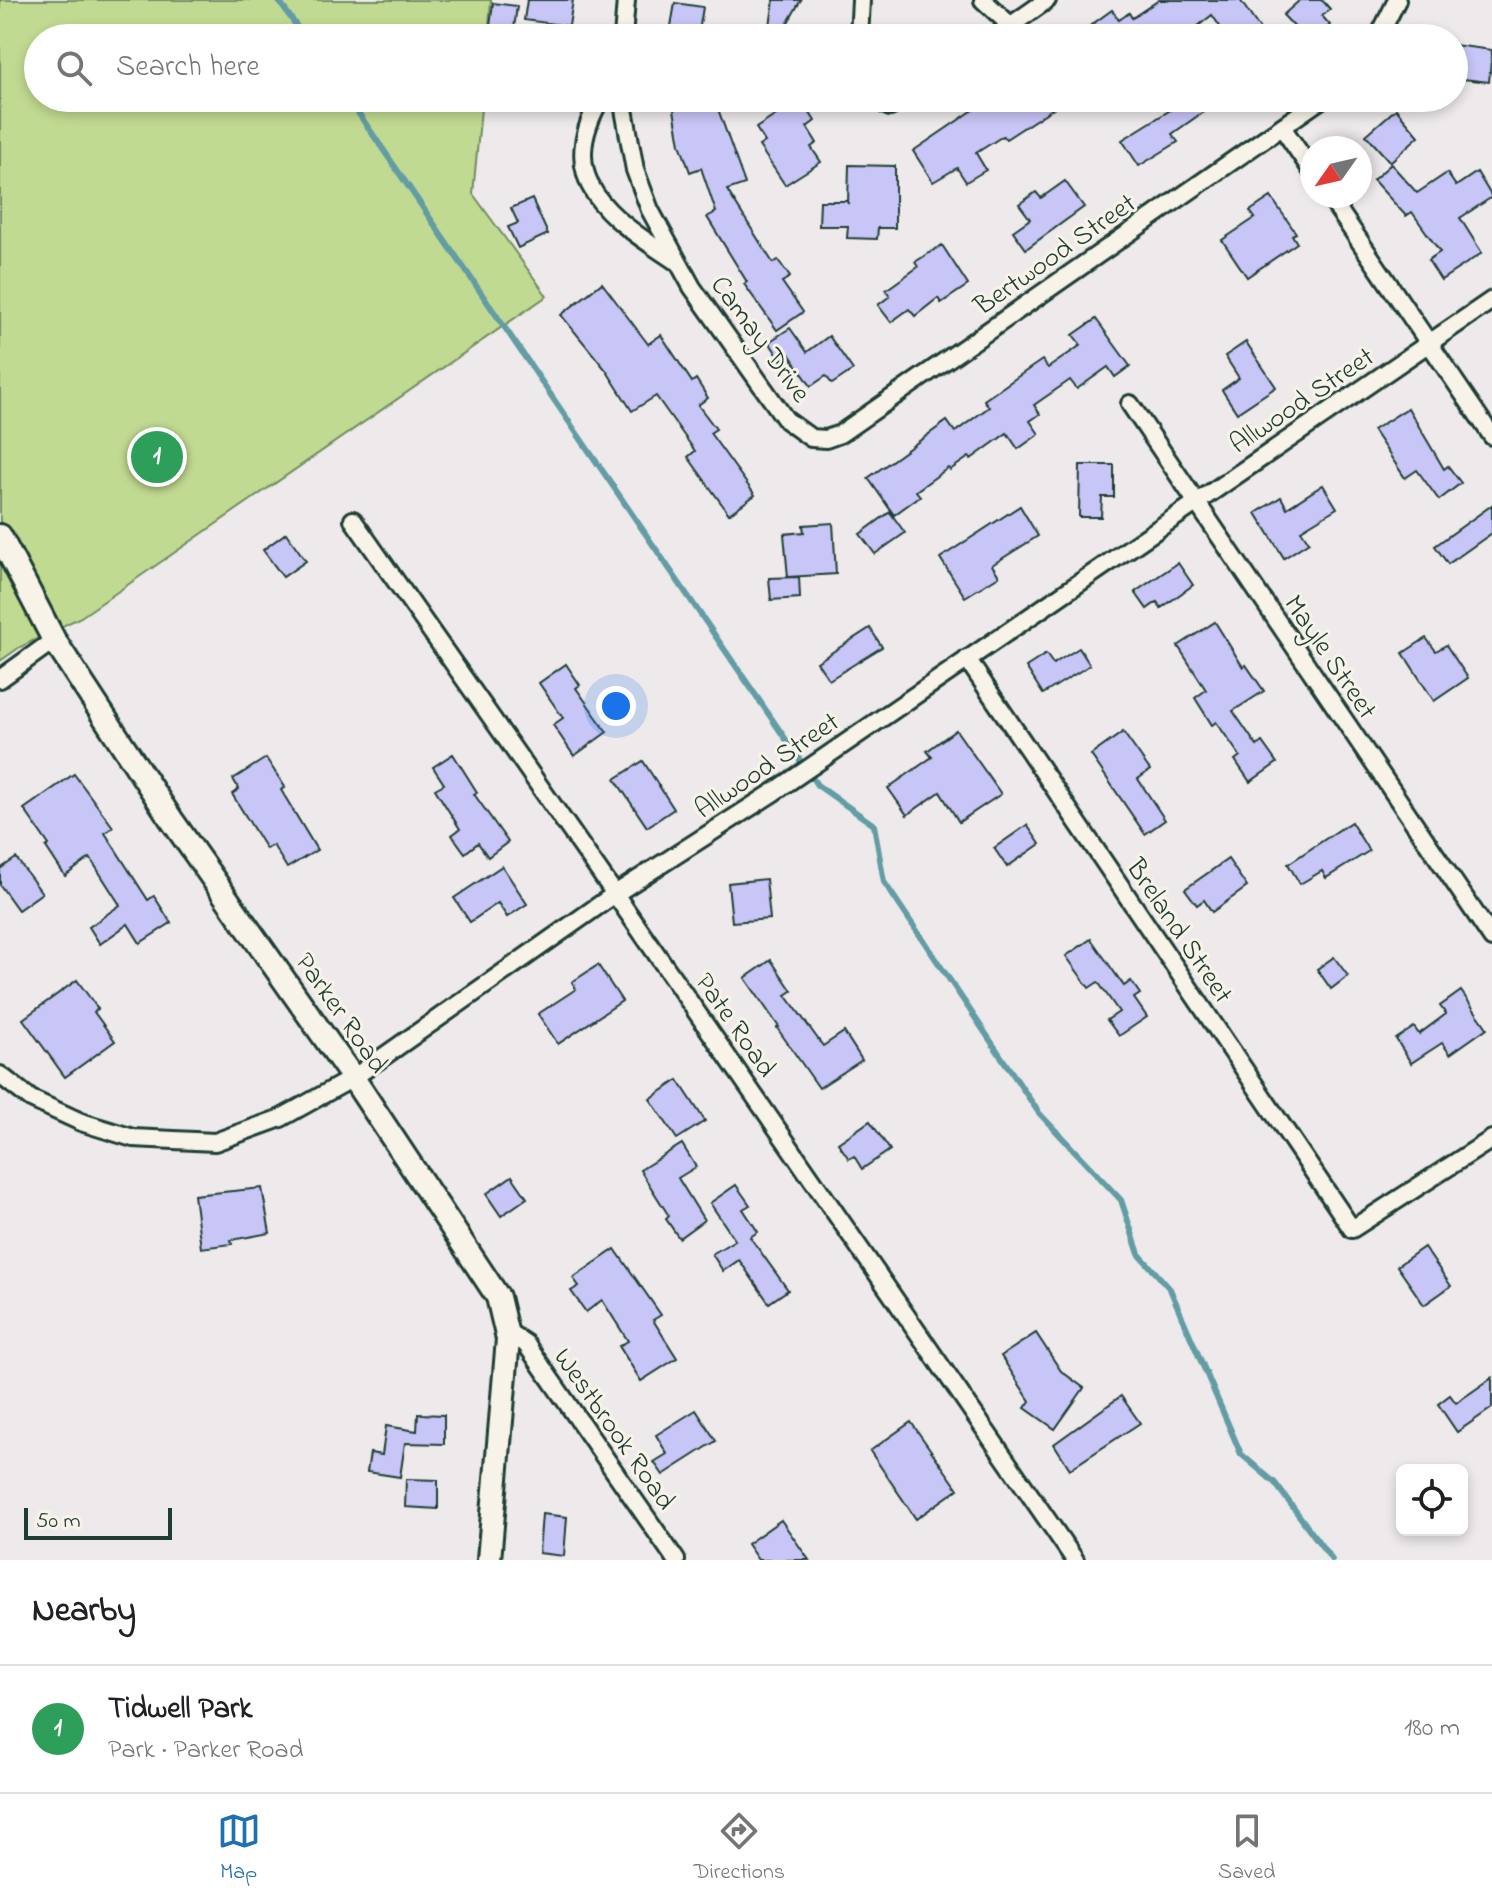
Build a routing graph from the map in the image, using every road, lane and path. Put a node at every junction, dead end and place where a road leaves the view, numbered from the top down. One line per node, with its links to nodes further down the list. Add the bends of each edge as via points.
1 (626, 0): 6 (street)
2 (861, 0): 7 (street)
3 (983, 0): 8 (street)
4 (1047, 0): 9 (street)
5 (1397, 0): 10 (street)
6 (624, 24)
7 (860, 24)
8 (1009, 24)
9 (1014, 24)
10 (1385, 24)
11 (593, 112): 17 (street, Camay Drive, via 581,146 585,175 601,204)
12 (625, 112): 17 (street, Camay Drive, via 635,170)
13 (1303, 112): 14 (street, Bertwood Street)
14 (1282, 127): 15 (street); 22 (street, Bertwood Street, via 840,434)
15 (1300, 153)
16 (1337, 208): 19 (street)
17 (678, 262): 22 (street, Camay Drive, via 786,420)
18 (1492, 300): 19 (street, Allwood Street)
19 (1430, 343): 21 (street); 23 (street, Allwood Street)
20 (1130, 404): 23 (street, Mayle Street)
21 (1492, 436)
22 (811, 438)
23 (1197, 502): 27 (street, Allwood Street); 30 (street, Mayle Street)
24 (353, 520): 29 (street, Pate Road)
25 (0, 536): 26 (main road, Parker Road)
26 (54, 640): 28 (street); 32 (main road, Parker Road, via 171,819)
27 (967, 659): 29 (street, Allwood Street); 33 (street, Breland Street, via 1352,1229)
28 (0, 679)
29 (615, 894): 32 (street, Allwood Street); 37 (street, Pate Road)
30 (1492, 938)
31 (0, 1075): 32 (street, Allwood Street, via 31,1099 81,1122 133,1138 215,1142 281,1118)
32 (353, 1078): 34 (main road, Parker Road, via 498,1297)
33 (1492, 1139)
34 (517, 1338): 35 (main road, Parker Road); 36 (street, Westbrook Road)
35 (489, 1560)
36 (676, 1560)
37 (1075, 1560)

